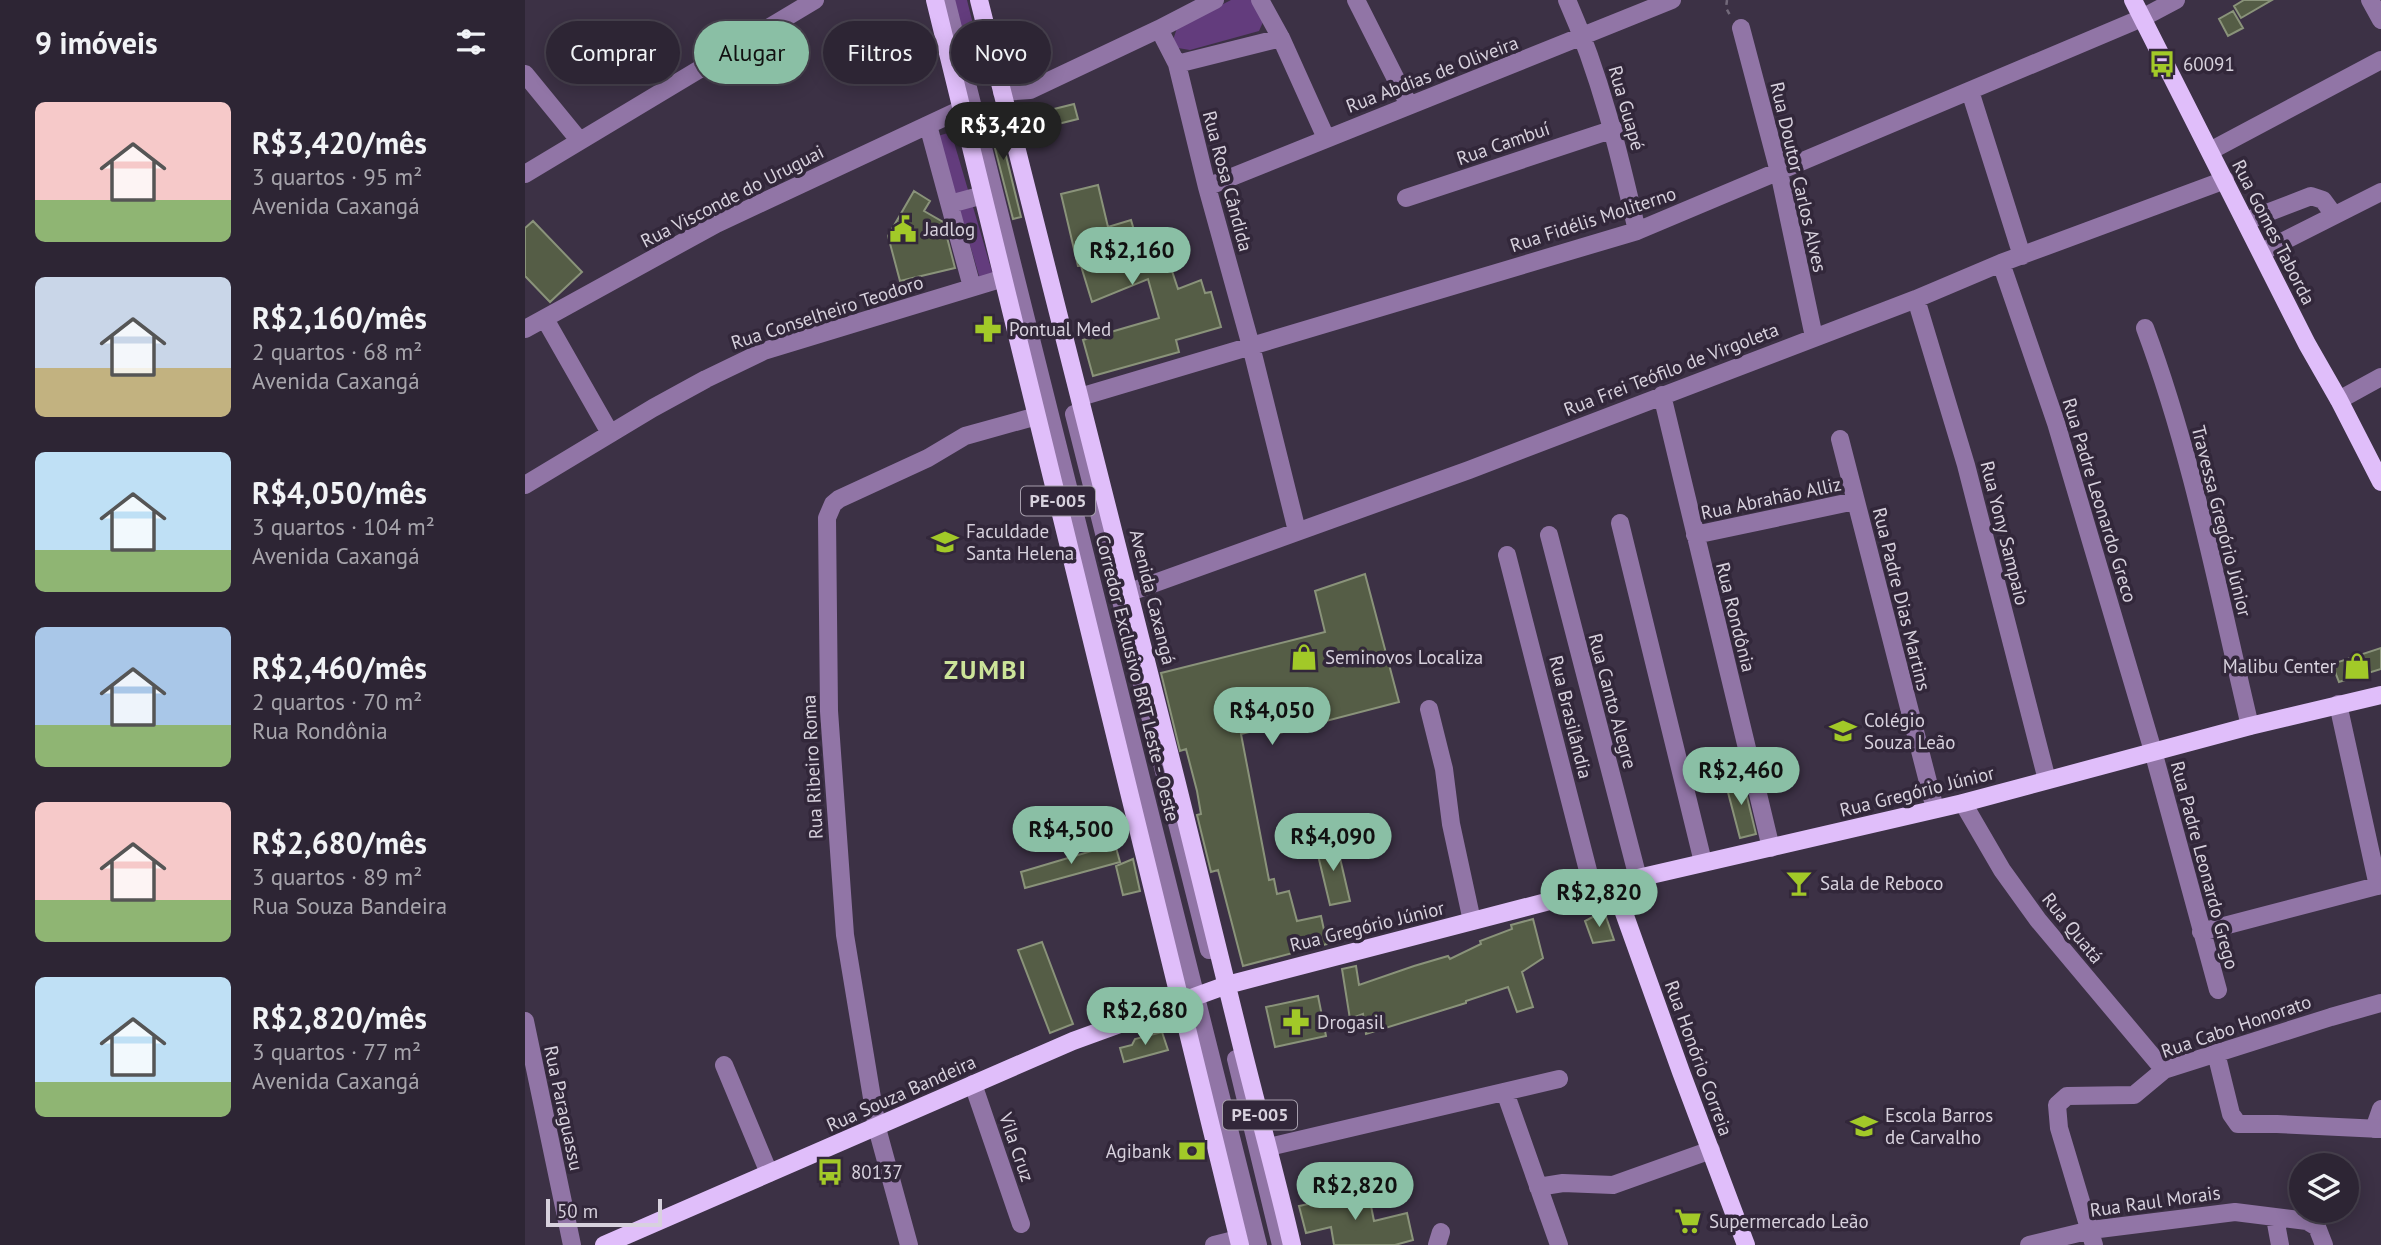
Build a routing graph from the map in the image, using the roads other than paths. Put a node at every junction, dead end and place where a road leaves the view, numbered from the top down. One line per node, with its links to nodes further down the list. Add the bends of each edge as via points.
1 (815, 0): 30 (street)
2 (935, 0): 26 (main road, PE-005)
3 (946, 0): 89 (street, Corredor Exclusivo BRT Leste - Oeste)
4 (970, 0): 87 (street, Corredor Exclusivo BRT Leste - Oeste)
5 (979, 0): 23 (main road, Avenida Caxangá / PE-005)
6 (1215, 0): 17 (street)
7 (1260, 0): 19 (street)
8 (1356, 0): 25 (street)
9 (1567, 0): 18 (street, Rua Guapé)
10 (1672, 0): 18 (street, Rua Abdias de Oliveira)
11 (2133, 0): 14 (main road, Rua Gomes Taborda)
12 (2176, 0): 14 (street, Rua Fidélis Moliterno)
13 (2370, 0): 15 (street)
14 (2142, 18): 24 (street, Rua Fidélis Moliterno); 31 (main road, Rua Gomes Taborda)
15 (2381, 20)
16 (1741, 28): 32 (street, Rua Doutor Carlos Alves)
17 (1159, 29): 21 (street, Rua Rosa Cândida); 23 (street, via 1030,90)
18 (1584, 37): 25 (street, Rua Abdias de Oliveira); 28 (street, Rua Guapé)
19 (1281, 38): 21 (street); 29 (street)
20 (2381, 60): 31 (street)
21 (1177, 64): 35 (street, Rua Rosa Cândida)
22 (525, 74): 30 (street)
23 (1002, 92): 56 (main road, Avenida Caxangá / PE-005)
24 (1970, 92): 32 (street, Rua Fidélis Moliterno); 44 (street)
25 (1409, 105): 29 (street, Rua Abdias de Oliveira)
26 (962, 109): 27 (street, Rua Visconde do Uruguai); 37 (main road, PE-005)
27 (928, 125): 39 (street); 49 (street, Rua Visconde do Uruguai, via 716,224)
28 (1614, 129): 38 (street, Rua Cambuí); 42 (street, Rua Guapé)
29 (1326, 138): 35 (street, Rua Abdias de Oliveira)
30 (579, 140): 33 (street)
31 (2210, 151): 34 (main road, Rua Gomes Taborda)
32 (1779, 172): 42 (street, Rua Fidélis Moliterno); 52 (street, Rua Doutor Carlos Alves)
33 (525, 174)
34 (2225, 180): 41 (main road, Rua Gomes Taborda); 44 (street, Rua Frei Teófilo de Virgoleta)
35 (1207, 187): 53 (street, Rua Rosa Cândida)
36 (2381, 192): 40 (street)
37 (983, 195): 39 (street); 46 (main road, PE-005)
38 (1406, 198)
39 (950, 205): 47 (street)
40 (2334, 215): 41 (street, via 2323,200 2311,196); 43 (street)
41 (2246, 221): 43 (main road, Rua Gomes Taborda)
42 (1637, 231): 53 (street, Rua Fidélis Moliterno)
43 (2262, 252): 57 (main road, Rua Gomes Taborda)
44 (2022, 256): 45 (street, Rua Frei Teófilo de Virgoleta)
45 (2001, 263): 48 (street, Rua Frei Teófilo de Virgoleta); 74 (street, Rua Padre Leonardo Greco, via 2056,424)
46 (1004, 278): 47 (street, Rua Conselheiro Teodoro); 58 (main road, PE-005)
47 (972, 287): 59 (street, Rua Conselheiro Teodoro, via 764,351)
48 (1916, 299): 52 (street, Rua Frei Teófilo de Virgoleta); 75 (street, Rua Yony Sampaio, via 1966,464)
49 (545, 319): 51 (street, Rua Visconde do Uruguai); 59 (street)
50 (2145, 328): 73 (street, Travessa Gregório Júnior, via 2183,442)
51 (525, 329)
52 (1814, 337): 55 (street, Rua Frei Teófilo de Virgoleta)
53 (1251, 345): 56 (street, Rua Fidélis Moliterno); 65 (street, Rua Rosa Cândida)
54 (2381, 377): 57 (street)
55 (1662, 395): 65 (street, Rua Frei Teófilo de Virgoleta); 67 (street, Rua Rondônia)
56 (1080, 397): 69 (main road, Avenida Caxangá / PE-005)
57 (2339, 400): 61 (main road, Rua Gomes Taborda)
58 (1037, 416): 89 (main road, PE-005); 99 (street, Rua Ribeiro Roma, via 965,436 839,499 827,518 827,655 838,858 845,935)
59 (610, 433): 62 (street, Rua Conselheiro Teodoro)
60 (1840, 439): 63 (street, Rua Padre Dias Martins)
61 (2381, 482)
62 (525, 485)
63 (1855, 501): 67 (street, Rua Abrahão Alliz); 77 (street, Rua Padre Dias Martins)
64 (1620, 523): 80 (street)
65 (1297, 531): 69 (street, Rua Frei Teófilo de Virgoleta)
66 (1549, 535): 81 (street, Rua Canto Alegre)
67 (1695, 535): 78 (street, Rua Rondônia)
68 (1507, 555): 84 (street, Rua Brasilândia)
69 (1130, 592): 87 (main road, Avenida Caxangá / PE-005)
70 (2381, 695): 71 (main road, Rua Gregório Júnior)
71 (2339, 704): 73 (main road, Rua Gregório Júnior); 79 (street)
72 (1429, 709): 85 (street)
73 (2250, 726): 74 (main road, Rua Gregório Júnior)
74 (2153, 751): 75 (main road, Rua Gregório Júnior); 86 (street, Rua Padre Leonardo Grego)
75 (2047, 780): 76 (main road, Rua Gregório Júnior)
76 (1963, 803): 77 (main road, Rua Gregório Júnior); 94 (street, Rua Quatá, via 2038,920)
77 (1935, 809): 78 (main road, Rua Gregório Júnior)
78 (1772, 848): 80 (main road, Rua Gregório Júnior)
79 (2376, 860): 83 (street)
80 (1703, 862): 81 (main road, Rua Gregório Júnior)
81 (1638, 878): 82 (main road, Rua Gregório Júnior)
82 (1615, 885): 84 (main road, Rua Gregório Júnior); 102 (main road, Rua Honório Correia)
83 (2379, 885): 86 (street)
84 (1593, 890): 85 (main road, Rua Gregório Júnior)
85 (1472, 920): 87 (main road, Rua Gregório Júnior)
86 (2201, 932): 88 (street, Rua Padre Leonardo Grego)
87 (1223, 986): 89 (main road, Rua Souza Bandeira); 101 (main road, Avenida Caxangá / PE-005); 115 (street, Corredor Exclusivo BRT Leste - Oeste)
88 (2218, 990)
89 (1189, 998): 96 (main road, Rua Souza Bandeira); 109 (main road, PE-005); 114 (street, Corredor Exclusivo BRT Leste - Oeste)
90 (2381, 1003): 92 (street, Rua Cabo Honorato)
91 (525, 1021): 110 (street, Rua Paraguassu)
92 (2216, 1053): 94 (street, Rua Cabo Honorato); 100 (street, via 2231,1114 2238,1124)
93 (724, 1065): 103 (street)
94 (2164, 1070): 107 (street, Rua Cabo Honorato, via 2134,1095 2067,1096 2057,1105 2059,1128)
95 (1559, 1079): 97 (street)
96 (973, 1084): 99 (main road, Rua Souza Bandeira); 106 (street, Vila Cruz)
97 (1505, 1092): 101 (street); 104 (street)
98 (2381, 1110): 100 (street)
99 (877, 1128): 103 (main road, Rua Souza Bandeira); 112 (street, Rua Ribeiro Roma)
100 (2378, 1129)
101 (1269, 1147): 116 (main road, Avenida Caxangá / PE-005)
102 (1710, 1150): 104 (street, via 1613,1185); 118 (main road, Rua Honório Correia)
103 (769, 1172): 111 (main road, Rua Souza Bandeira)
104 (1538, 1187): 117 (street)
105 (2275, 1217): 107 (street, Rua Raul Morais, via 2235,1212); 108 (street, Rua Raul Morais, via 2307,1221 2317,1227); 120 (street)
106 (1021, 1224)
107 (2092, 1238): 119 (street, Rua Raul Morais)
108 (2323, 1241)
109 (1239, 1242): 113 (street)
110 (572, 1245)
111 (604, 1245)
112 (909, 1245)
113 (1214, 1245)
114 (1258, 1245)
115 (1281, 1245)
116 (1292, 1245)
117 (1559, 1245)
118 (1746, 1245)
119 (2029, 1245)
120 (2280, 1245)

